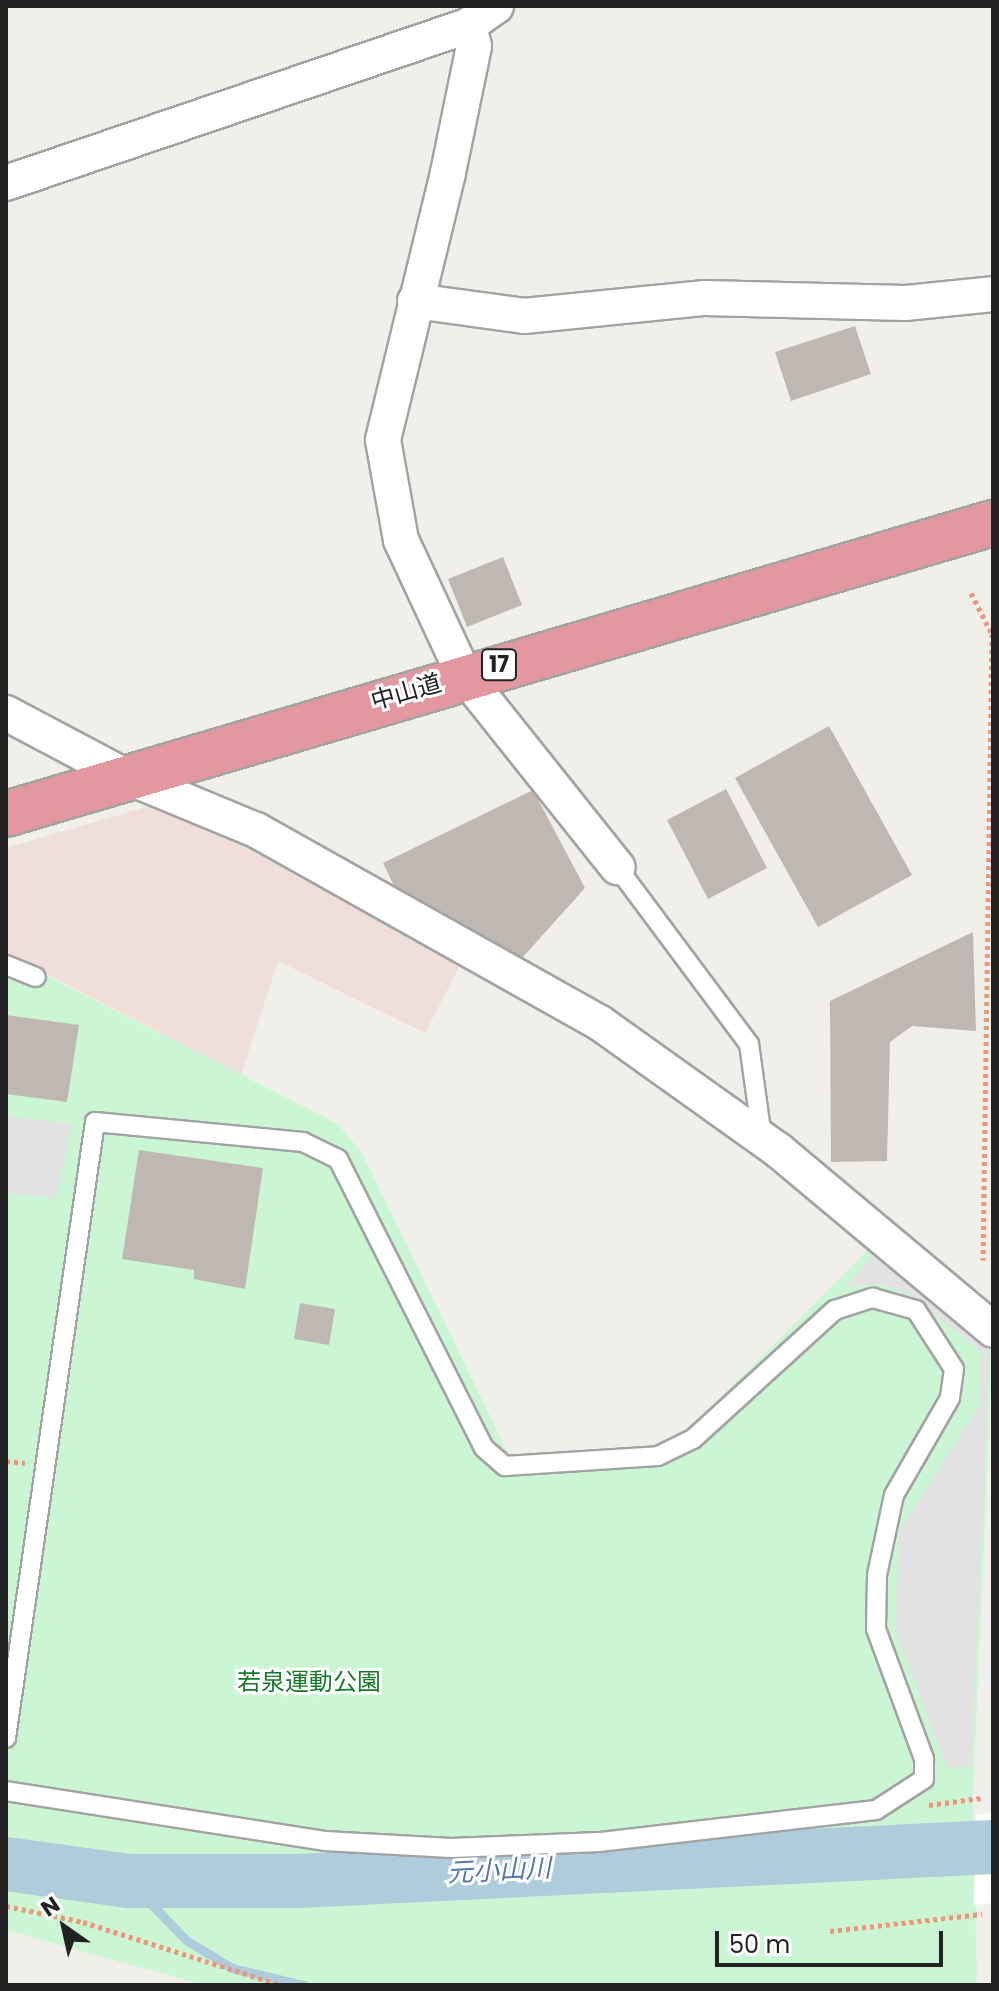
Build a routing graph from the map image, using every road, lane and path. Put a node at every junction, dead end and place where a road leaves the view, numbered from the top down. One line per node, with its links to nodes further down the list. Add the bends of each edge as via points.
1 (482, 16): 2 (street); 4 (street)
2 (6, 183)
3 (993, 294): 4 (street, via 905,303 705,298 524,316)
4 (415, 301): 7 (street, via 383,440 401,540)
5 (993, 523): 7 (highway, 中山道 / 17)
6 (971, 593): 15 (path, via 992,634)
7 (464, 675): 9 (highway, 中山道 / 17); 11 (street)
8 (6, 713): 9 (street)
9 (123, 775): 10 (highway, 中山道 / 17); 14 (street, via 256,830 573,1008)
10 (6, 814)
11 (617, 867): 14 (lane, via 749,1044)
12 (6, 965): 13 (lane)
13 (36, 977)
14 (762, 1138): 16 (street)
15 (983, 1260)
16 (993, 1330)
17 (6, 1738): 18 (lane, via 95,1122 303,1142 338,1159 484,1448 505,1466 658,1456 693,1439 835,1310 873,1298 916,1310 954,1369 950,1398 894,1495 877,1575 876,1629 924,1759 924,1779 876,1810 599,1842 451,1848 325,1841)
18 (6, 1791)
19 (6, 1906): 22 (path, via 83,1922)
20 (982, 1914): 21 (path)
21 (830, 1931)
22 (281, 1985)

